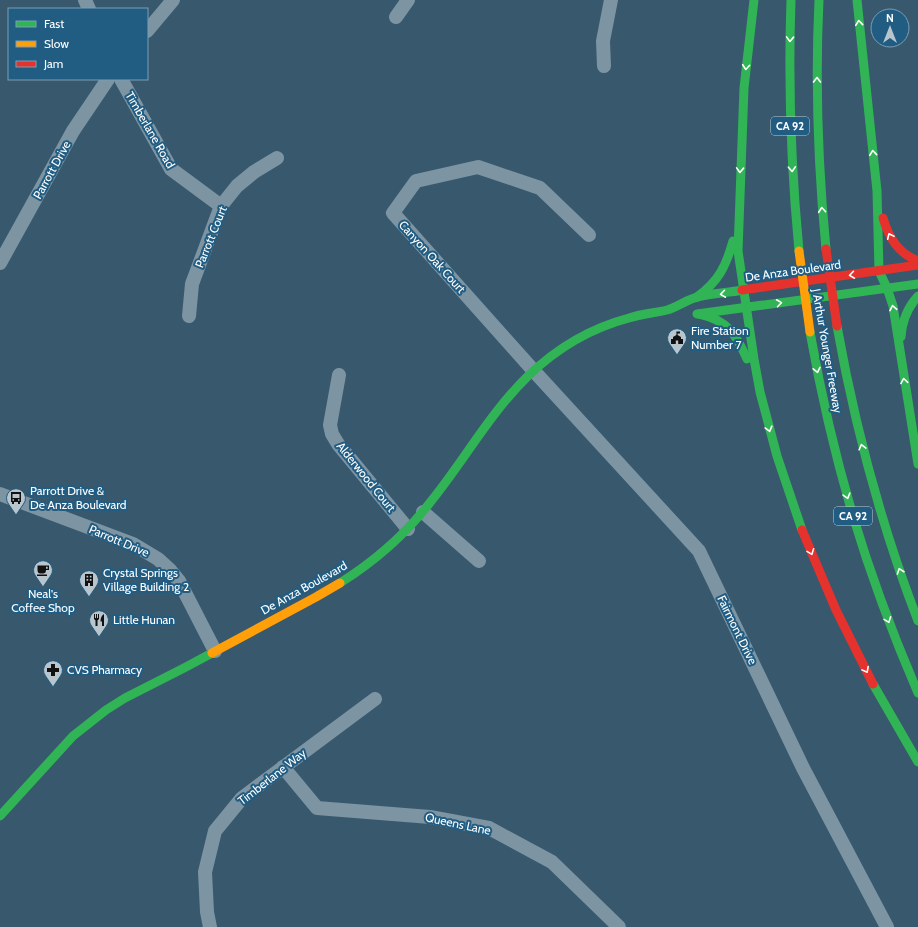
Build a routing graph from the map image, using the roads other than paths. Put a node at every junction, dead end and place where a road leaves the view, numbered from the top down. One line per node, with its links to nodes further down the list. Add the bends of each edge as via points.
1 (173, 0): 9 (street)
2 (408, 0): 8 (street)
3 (611, 0): 10 (street, via 603,41)
4 (754, 0): 16 (main road, one-way to 16, via 744,88)
5 (791, 0): 42 (main road, J Arthur Younger Freeway / CA 92, one-way to 42, bridge, via 789,71 793,192 810,332 827,418 850,507 884,609)
6 (819, 0): 40 (main road, J Arthur Younger Freeway / CA 92, one-way to 6, bridge, via 870,477 837,326 820,181 817,124)
7 (857, 0): 14 (main road, one-way to 7)
8 (396, 17)
9 (148, 30)
10 (604, 66)
11 (107, 80): 19 (street, Parrott Drive, via 73,131)
12 (122, 80): 15 (street, Timberlane Road, via 171,169)
13 (277, 158): 15 (street, Parrott Court, via 237,186)
14 (877, 191): 18 (main road, one-way to 14, via 900,251 892,241 883,220); 21 (main road)
15 (221, 206): 30 (street, Parrott Court, via 192,284)
16 (738, 218): 24 (main road, via 738,254); 26 (main road, via 723,272)
17 (589, 235): 32 (street, Canyon Oak Court, via 540,188 478,167 416,180 393,213)
18 (918, 261)
19 (0, 263)
20 (918, 266): 21 (main road, De Anza Boulevard)
21 (879, 271): 23 (main road); 24 (main road, De Anza Boulevard, one-way to 24)
22 (918, 284): 23 (main road, De Anza Boulevard)
23 (887, 288): 27 (main road, De Anza Boulevard, one-way to 23); 31 (main road, one-way to 23, via 893,306)
24 (744, 290): 26 (main road, De Anza Boulevard, one-way to 26); 27 (main road)
25 (918, 296): 31 (main road, via 905,314)
26 (697, 297): 28 (main road, De Anza Boulevard)
27 (747, 307): 29 (main road, De Anza Boulevard); 34 (main road, via 749,335)
28 (673, 309): 29 (main road, De Anza Boulevard); 32 (main road, De Anza Boulevard, via 625,318 594,330 566,345)
29 (699, 314): 34 (main road, via 717,318 731,329 742,348)
30 (189, 316)
31 (900, 356): 35 (main road, one-way to 31)
32 (533, 370): 37 (main road, De Anza Boulevard, via 502,403); 49 (street, Fairmont Drive, via 700,551 803,768)
33 (338, 375): 38 (street, Alderwood Court, via 330,424 332,434)
34 (760, 392): 44 (main road, one-way to 44, via 791,499 827,590 863,665)
35 (918, 464)
36 (0, 494): 41 (street, Parrott Drive, via 133,544 158,559 178,581)
37 (423, 512): 38 (main road, De Anza Boulevard); 39 (street)
38 (408, 529): 41 (main road, De Anza Boulevard, via 377,557 344,581)
39 (479, 561)
40 (918, 621)
41 (215, 651): 46 (main road, De Anza Boulevard, via 125,698 94,719 60,749)
42 (918, 693)
43 (375, 699): 45 (street, Timberlane Way)
44 (918, 762)
45 (283, 767): 47 (street, Timberlane Way, via 242,798 215,831 205,872); 48 (street, Queens Lane, via 317,808 430,817 489,828 552,862)
46 (0, 816)
47 (210, 927)
48 (619, 927)
49 (887, 927)

